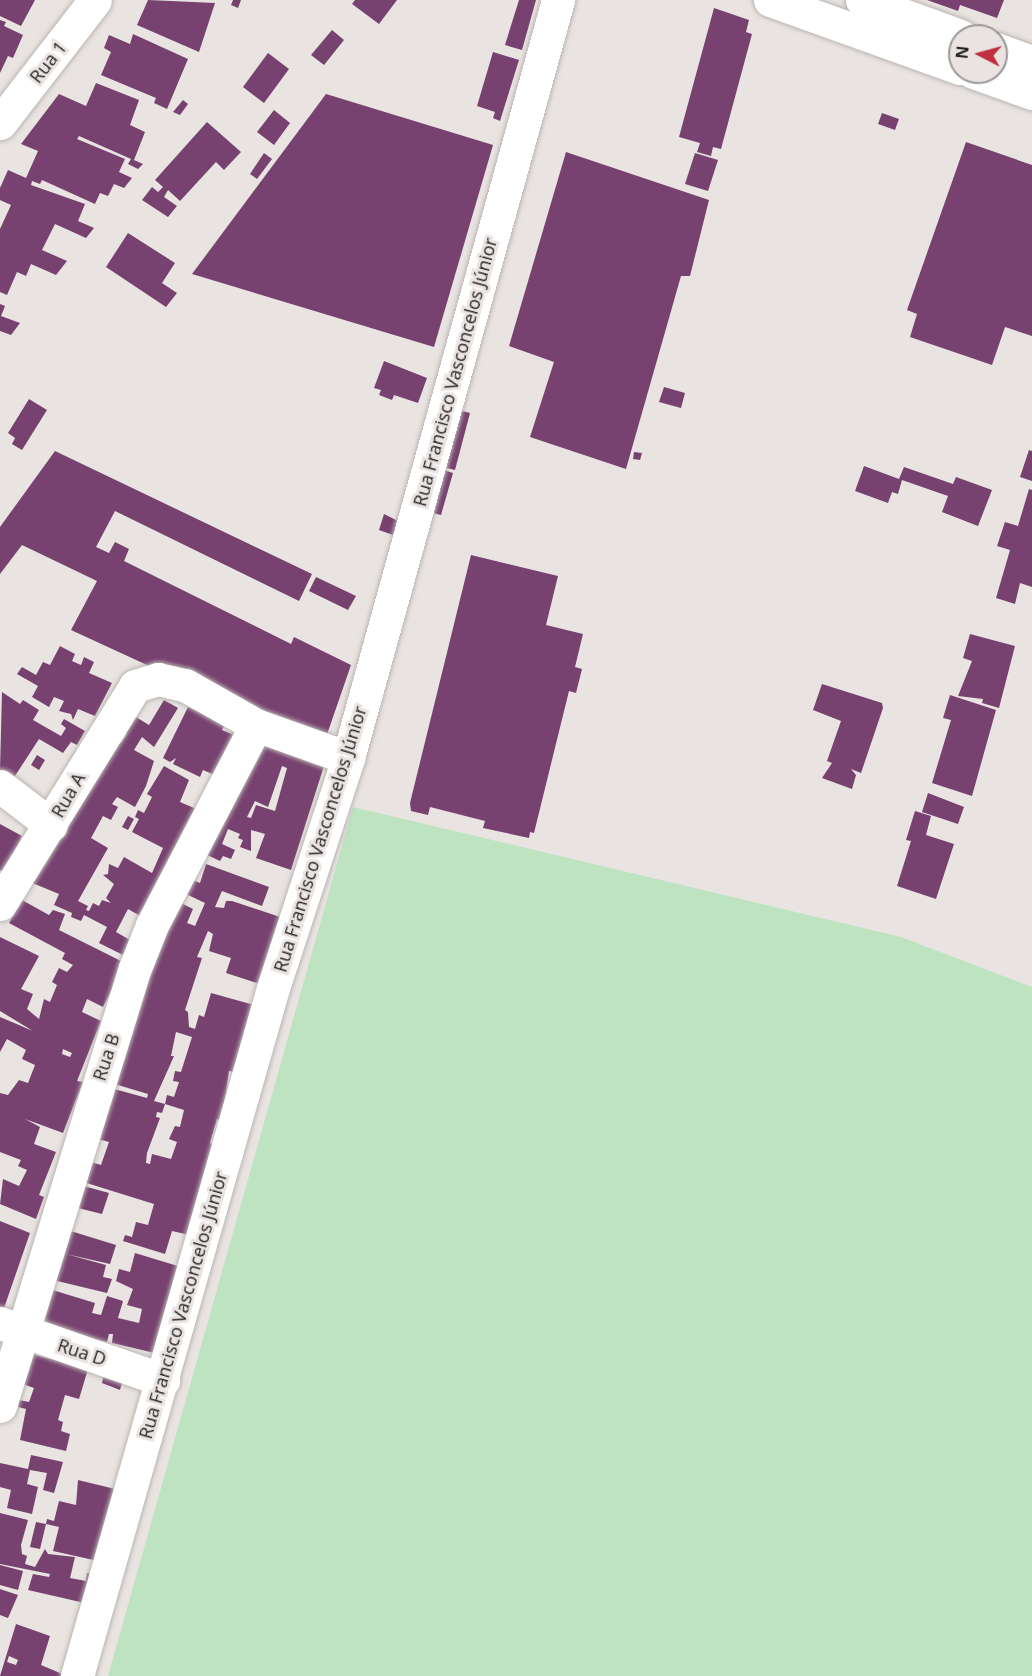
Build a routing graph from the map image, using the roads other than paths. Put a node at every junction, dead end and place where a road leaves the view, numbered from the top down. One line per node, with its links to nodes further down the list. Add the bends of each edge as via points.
1 (95, 0): 11 (street, Rua 1)
2 (558, 0): 13 (street, Rua Francisco Vasconcelos Júnior)
3 (770, 0): 8 (street)
4 (862, 0): 5 (street)
5 (948, 31)
6 (1008, 53): 7 (street)
7 (1032, 62)
8 (948, 64)
9 (1007, 84): 10 (street)
10 (1032, 93)
11 (0, 123)
12 (255, 725): 13 (street); 15 (street, Rua A, via 185,685 158,679 135,686); 17 (street, Rua B, via 152,924)
13 (348, 758): 18 (street, Rua Francisco Vasconcelos Júnior, via 273,988)
14 (0, 786): 15 (street)
15 (51, 825): 16 (street, Rua A)
16 (0, 904)
17 (12, 1328): 18 (street, Rua D); 19 (street, Rua B)
18 (164, 1380): 20 (street, Rua Francisco Vasconcelos Júnior, via 133,1472)
19 (0, 1406)
20 (77, 1676)

